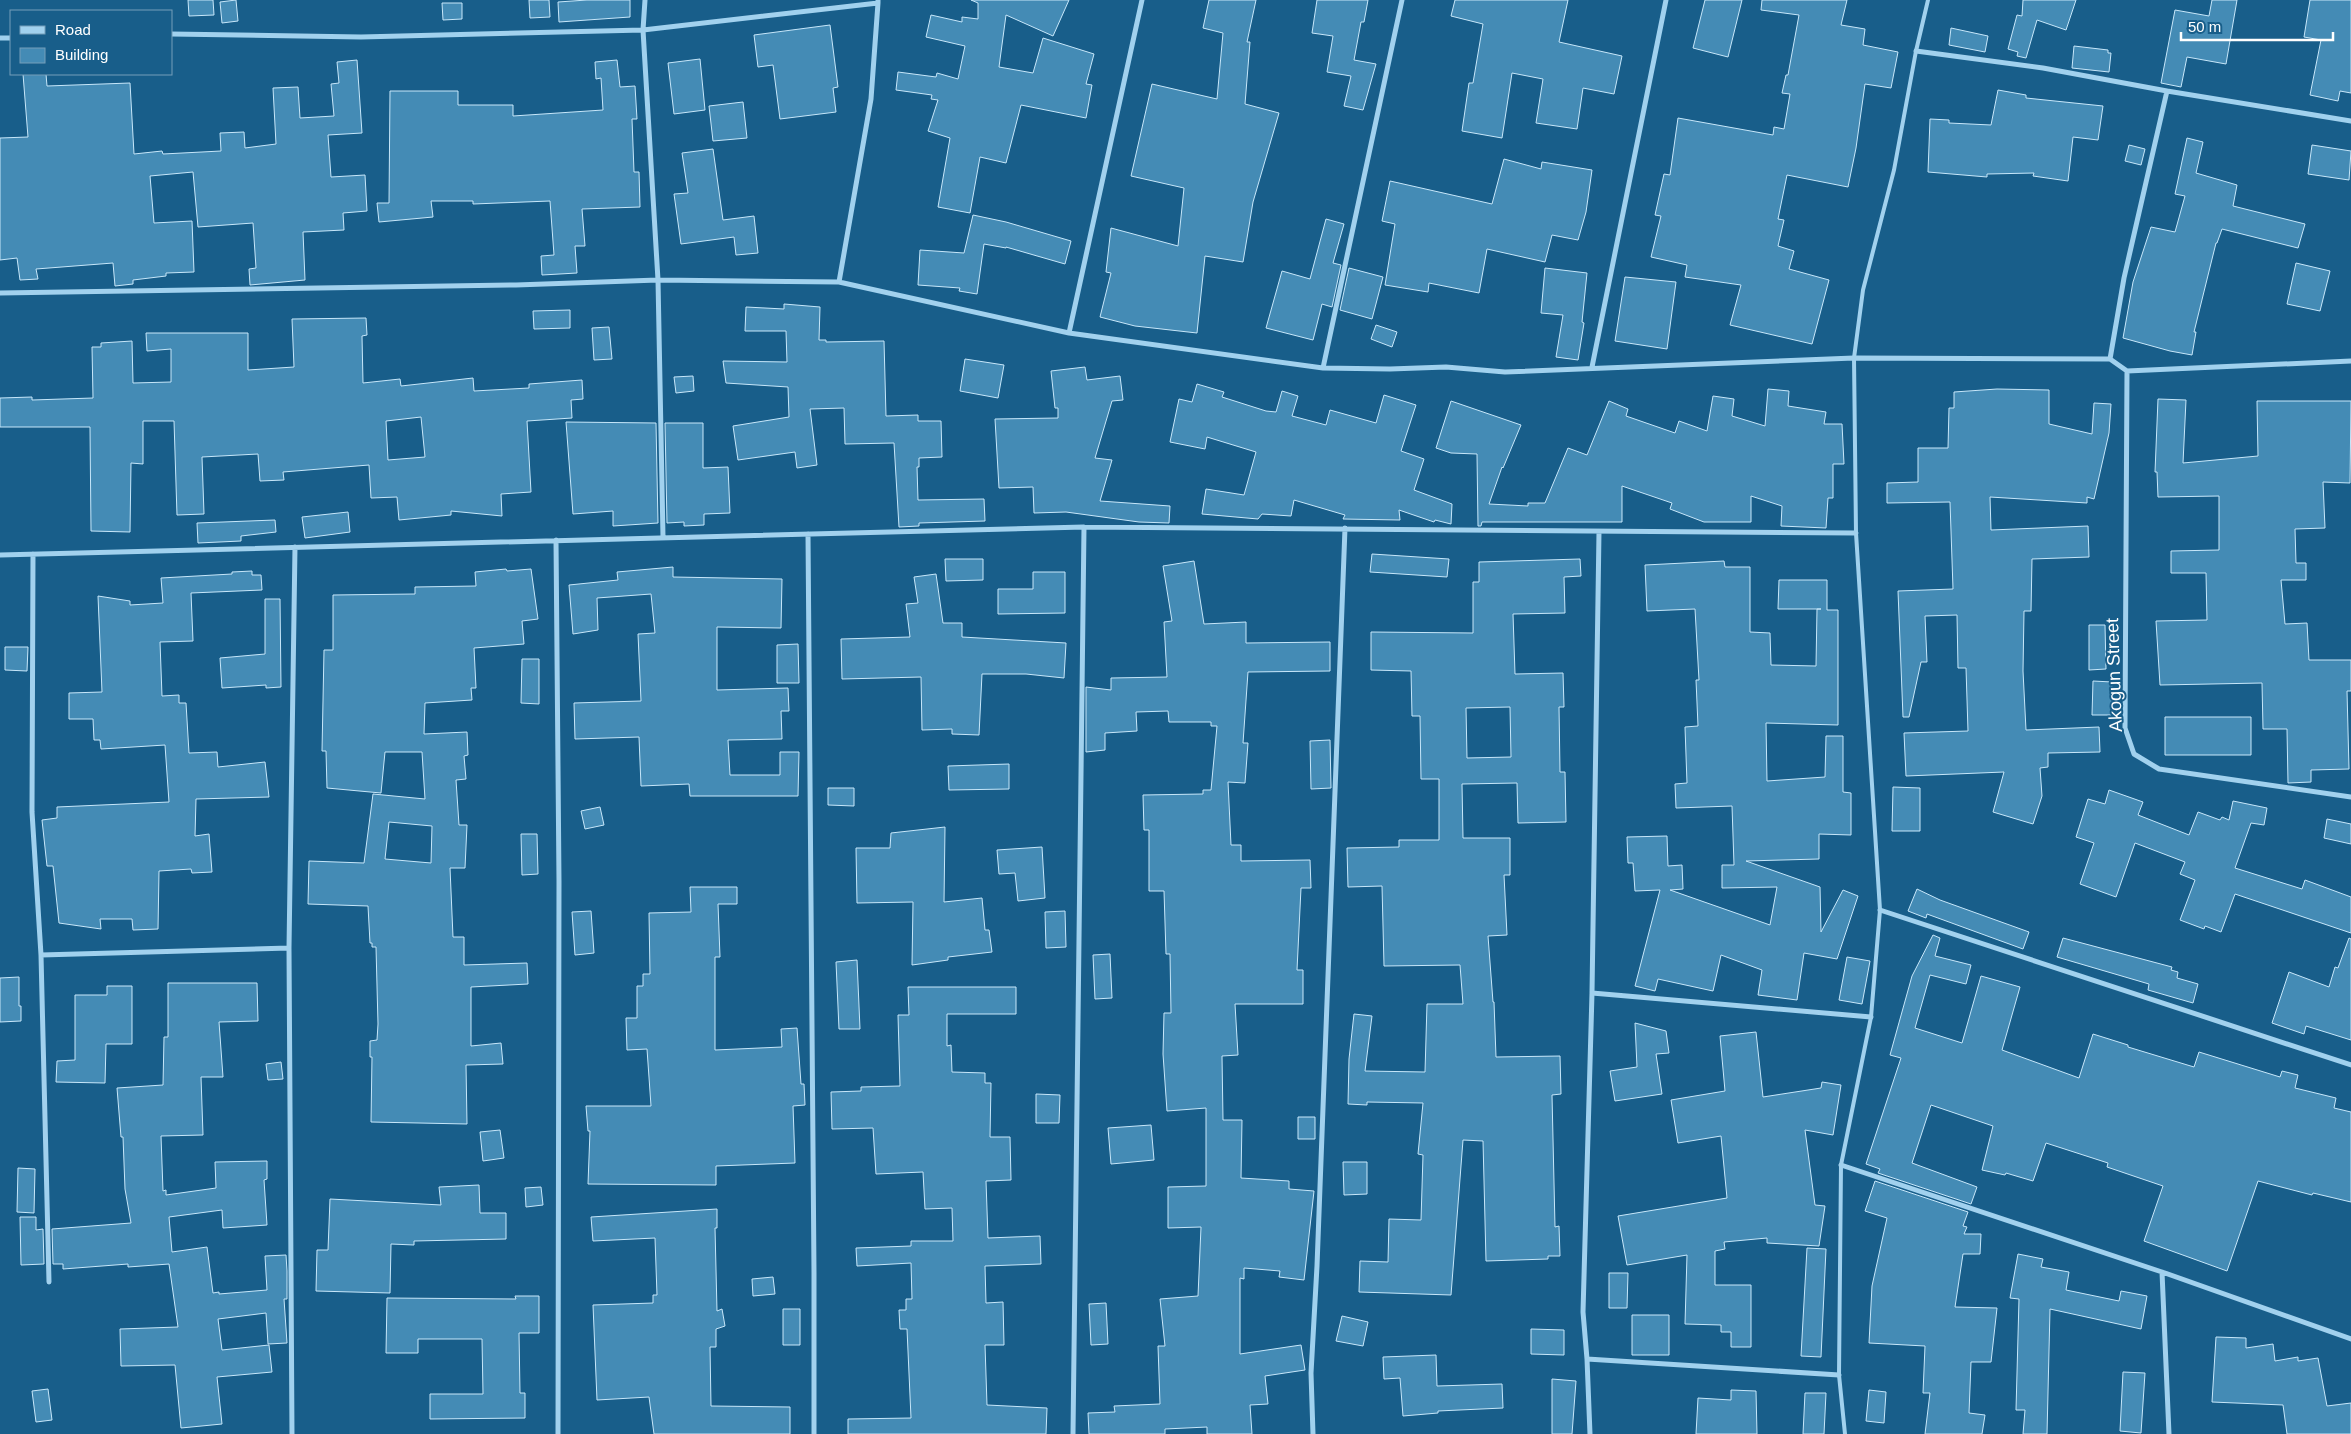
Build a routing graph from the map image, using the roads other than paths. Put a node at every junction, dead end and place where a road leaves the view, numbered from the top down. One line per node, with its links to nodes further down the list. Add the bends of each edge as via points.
1 (645, 0): 7 (street)
2 (1142, 0): 15 (street)
3 (1402, 0): 20 (street)
4 (1666, 0): 19 (street)
5 (1928, 0): 9 (lane)
6 (878, 1): 7 (street); 13 (street, via 871,100)
7 (643, 30): 8 (street, via 361,37); 12 (street)
8 (172, 34)
9 (1916, 51): 10 (street, via 2043,68); 16 (lane, via 1894,170 1862,290)
10 (2167, 91): 11 (street); 17 (street, via 2124,278)
11 (2351, 121)
12 (658, 280): 13 (street); 14 (street); 27 (street)
13 (839, 282): 15 (street)
14 (0, 292)
15 (1069, 333): 20 (street)
16 (1854, 358): 17 (street); 19 (street); 25 (lane)
17 (2110, 359): 21 (street)
18 (2351, 361): 21 (street)
19 (1592, 367): 20 (street, via 1504,372 1446,367)
20 (1323, 368)
21 (2126, 371): 32 (street, Akogun Street, via 2125,728 2134,754 2159,769)
22 (1084, 527): 23 (street); 26 (street); 48 (street)
23 (1345, 528): 24 (street); 49 (street, via 1318,1266 1311,1373)
24 (1598, 532): 25 (street); 36 (street)
25 (1856, 533): 33 (lane)
26 (808, 534): 27 (street); 47 (street)
27 (663, 537): 28 (street)
28 (556, 540): 29 (street); 46 (street)
29 (295, 547): 31 (street); 34 (street)
30 (0, 554): 31 (street)
31 (33, 554): 35 (street, via 32,812)
32 (2351, 797)
33 (1880, 910): 37 (lane); 38 (street)
34 (289, 948): 35 (street); 45 (street)
35 (41, 955): 41 (street)
36 (1592, 993): 37 (street); 43 (street, via 1584,1312)
37 (1870, 1017): 39 (lane)
38 (2351, 1065)
39 (1841, 1165): 40 (street); 44 (lane)
40 (2162, 1272): 42 (street); 52 (street)
41 (49, 1282)
42 (2351, 1339)
43 (1588, 1359): 44 (street); 50 (street)
44 (1839, 1375): 51 (lane)
45 (292, 1434)
46 (558, 1434)
47 (814, 1434)
48 (1073, 1434)
49 (1313, 1434)
50 (1590, 1434)
51 (1845, 1434)
52 (2169, 1434)

